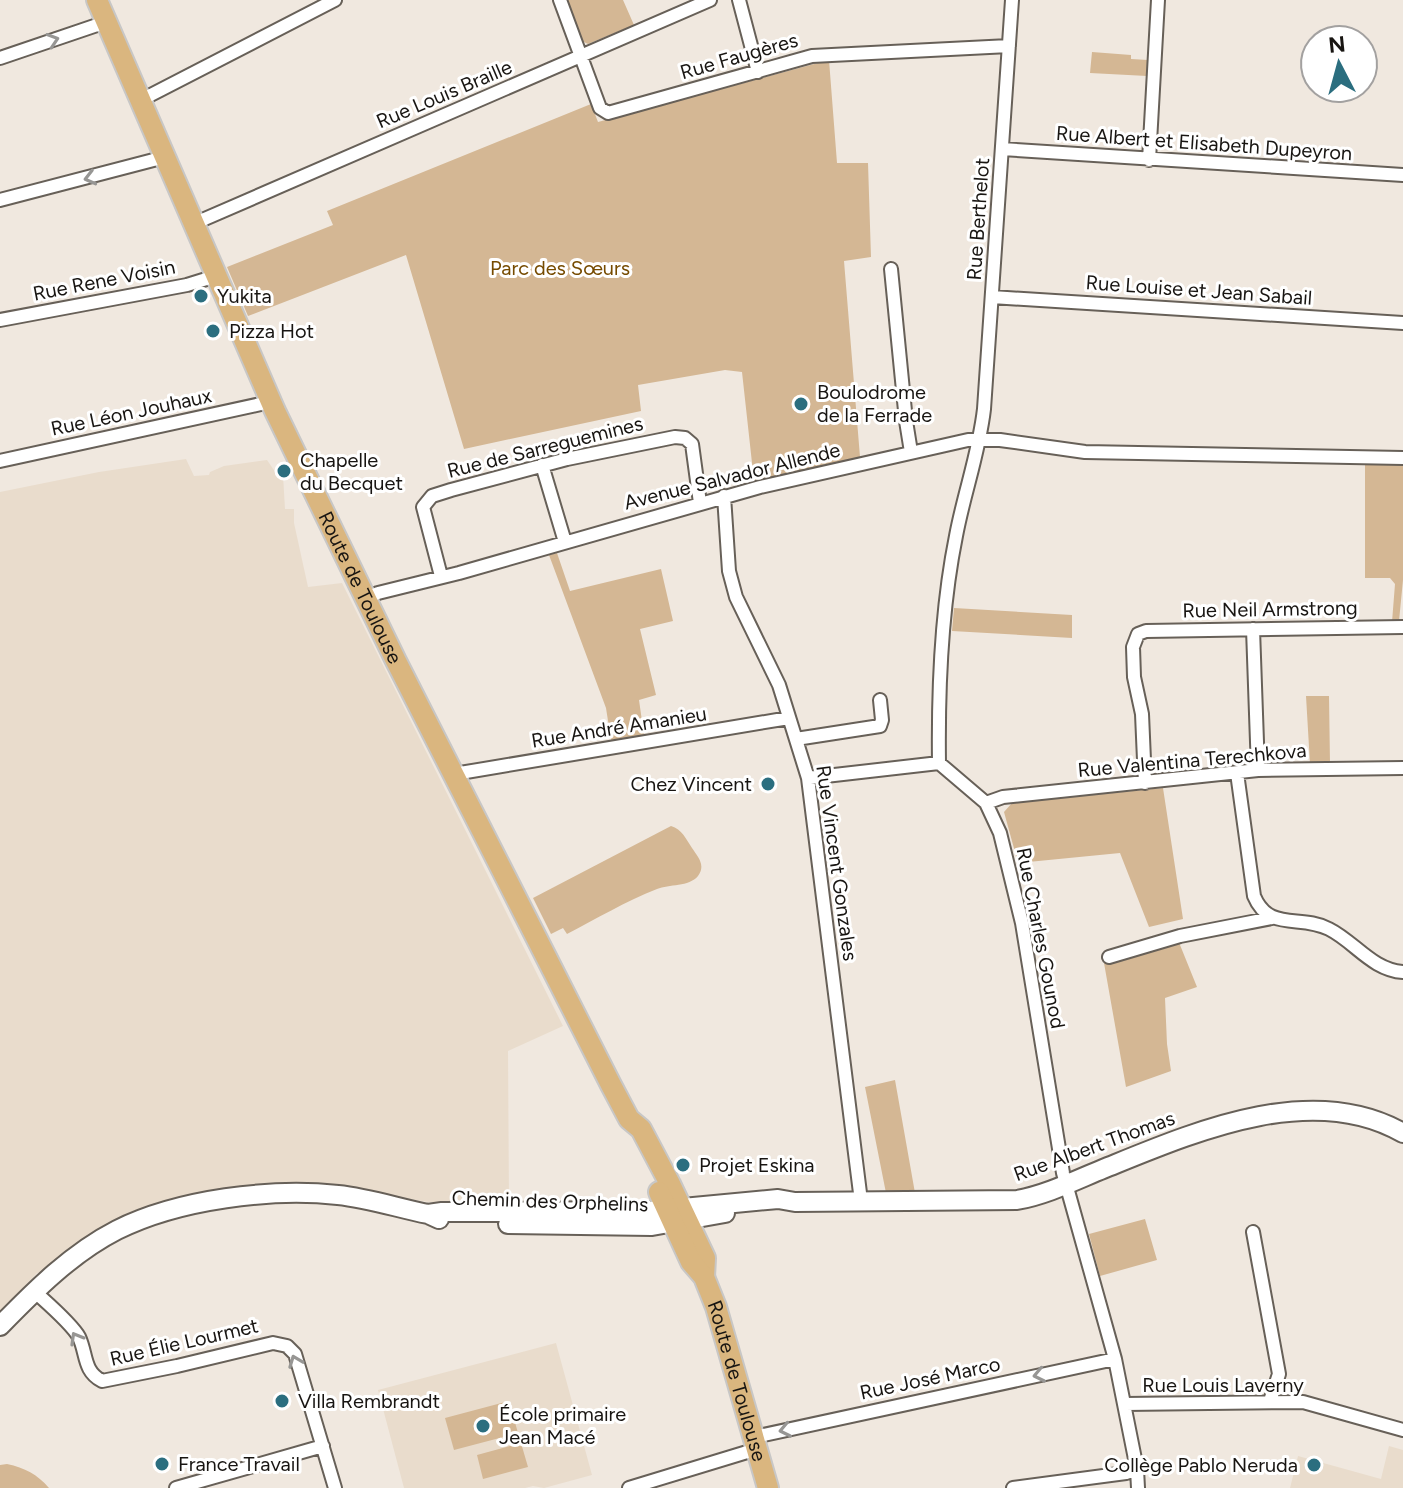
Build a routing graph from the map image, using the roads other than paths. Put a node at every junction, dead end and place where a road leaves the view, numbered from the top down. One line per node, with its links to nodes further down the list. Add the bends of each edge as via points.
1 (97, 0): 8 (main road, Route de Toulouse)
2 (335, 0): 13 (street)
3 (560, 0): 10 (street, Rue Faugères)
4 (710, 0): 10 (street, Rue Louis Braille)
5 (739, 0): 12 (street)
6 (1012, 0): 9 (street, Rue Berthelot)
7 (1158, 0): 16 (street)
8 (106, 22): 11 (street, one-way to 8); 13 (main road, Route de Toulouse)
9 (1009, 46): 12 (street, Rue Faugères, via 812,56); 14 (street, Rue Berthelot)
10 (581, 57): 12 (street, Rue Faugères, via 600,108 608,113); 19 (street, Rue Louis Braille)
11 (0, 58)
12 (758, 72)
13 (141, 100): 15 (main road, Route de Toulouse)
14 (1002, 149): 16 (street, Rue Albert et Elisabeth Dupeyron); 22 (street, Rue Berthelot)
15 (165, 157): 18 (street, one-way to 18); 19 (main road, Route de Toulouse)
16 (1149, 160): 17 (street, Rue Albert et Elisabeth Dupeyron)
17 (1403, 175)
18 (0, 200)
19 (193, 224): 21 (main road, Route de Toulouse)
20 (891, 269): 27 (street)
21 (216, 276): 23 (street, Rue Rene Voisin); 25 (main road, Route de Toulouse)
22 (992, 297): 24 (street, Rue Louise et Jean Sabail); 26 (street, Rue Berthelot)
23 (0, 320)
24 (1403, 323)
25 (270, 402): 29 (street, Rue Léon Jouhaux); 35 (main road, Route de Toulouse)
26 (980, 440): 27 (street, Avenue Salvador Allende); 28 (street, Avenue Salvador Allende, via 1085,452); 41 (street, via 946,596)
27 (911, 452): 31 (street, Avenue Salvador Allende)
28 (1403, 458)
29 (0, 461)
30 (542, 465): 32 (street, Rue de Sarreguemines, via 685,438 692,444); 33 (street); 34 (street, Rue de Sarreguemines, via 428,498 423,512)
31 (724, 496): 32 (street, Avenue Salvador Allende); 39 (street, Rue Vincent Gonzales, via 736,597 773,671)
32 (700, 503): 33 (street, Avenue Salvador Allende)
33 (565, 542): 34 (street, Avenue Salvador Allende)
34 (441, 576): 35 (street, Avenue Salvador Allende)
35 (366, 598): 45 (main road, Route de Toulouse)
36 (1403, 627): 37 (street, Rue Neil Armstrong)
37 (1253, 629): 43 (street); 47 (street, Rue Neil Armstrong, via 1146,631 1134,639)
38 (880, 700): 40 (street, via 880,726)
39 (789, 718): 40 (street, Rue Vincent Gonzales); 45 (street, Rue André Amanieu)
40 (796, 739): 46 (street, Rue Vincent Gonzales)
41 (939, 763): 46 (street); 48 (street, Rue Charles Gounod)
42 (1403, 768): 43 (street, Rue Valentina Terechkova)
43 (1258, 770): 44 (street, Rue Valentina Terechkova)
44 (1237, 773): 47 (street, Rue Valentina Terechkova); 49 (street, via 1254,896 1260,910)
45 (454, 774): 55 (main road, Route de Toulouse, via 629,1119 641,1129)
46 (808, 778): 54 (street, Rue Vincent Gonzales)
47 (1145, 783): 48 (street, Rue Valentina Terechkova)
48 (986, 803): 53 (street, Rue Charles Gounod, via 1000,833 1019,909)
49 (1272, 918): 50 (street); 51 (street, via 1329,929 1375,964)
50 (1109, 957)
51 (1403, 972)
52 (1403, 1133): 53 (street, Rue Albert Thomas, via 1364,1117 1273,1113 1183,1136)
53 (1065, 1183): 54 (street, Rue Albert Thomas, via 1017,1200); 59 (street, Rue Louis Laverny)
54 (861, 1201): 55 (street, Rue Albert Thomas, via 795,1202)
55 (677, 1215): 57 (street, Chemin des Orphelins, via 428,1214 339,1195 284,1193 226,1199 168,1211 117,1230); 63 (main road, Route de Toulouse, via 705,1258 704,1277)
56 (1253, 1232): 60 (street, via 1279,1374)
57 (34, 1291): 58 (street, Chemin des Orphelins); 64 (street, Rue Élie Lourmet, one-way to 57, via 295,1354 287,1346 273,1343 102,1381 87,1366 78,1335)
58 (0, 1326)
59 (1115, 1359): 61 (street, Rue Louis Laverny); 63 (street, Rue José Marco, one-way to 63)
60 (1270, 1401): 61 (street, Rue Louis Laverny); 62 (street, Rue Louis Laverny, via 1303,1402)
61 (1125, 1404): 65 (street)
62 (1403, 1430)
63 (756, 1443): 68 (street, Rue José Marco); 69 (main road, Route de Toulouse)
64 (323, 1446): 66 (street); 67 (street, Rue Élie Lourmet)
65 (1137, 1469): 70 (street); 71 (street)
66 (176, 1488)
67 (335, 1488)
68 (629, 1488)
69 (768, 1488)
70 (1013, 1488)
71 (1138, 1488)

